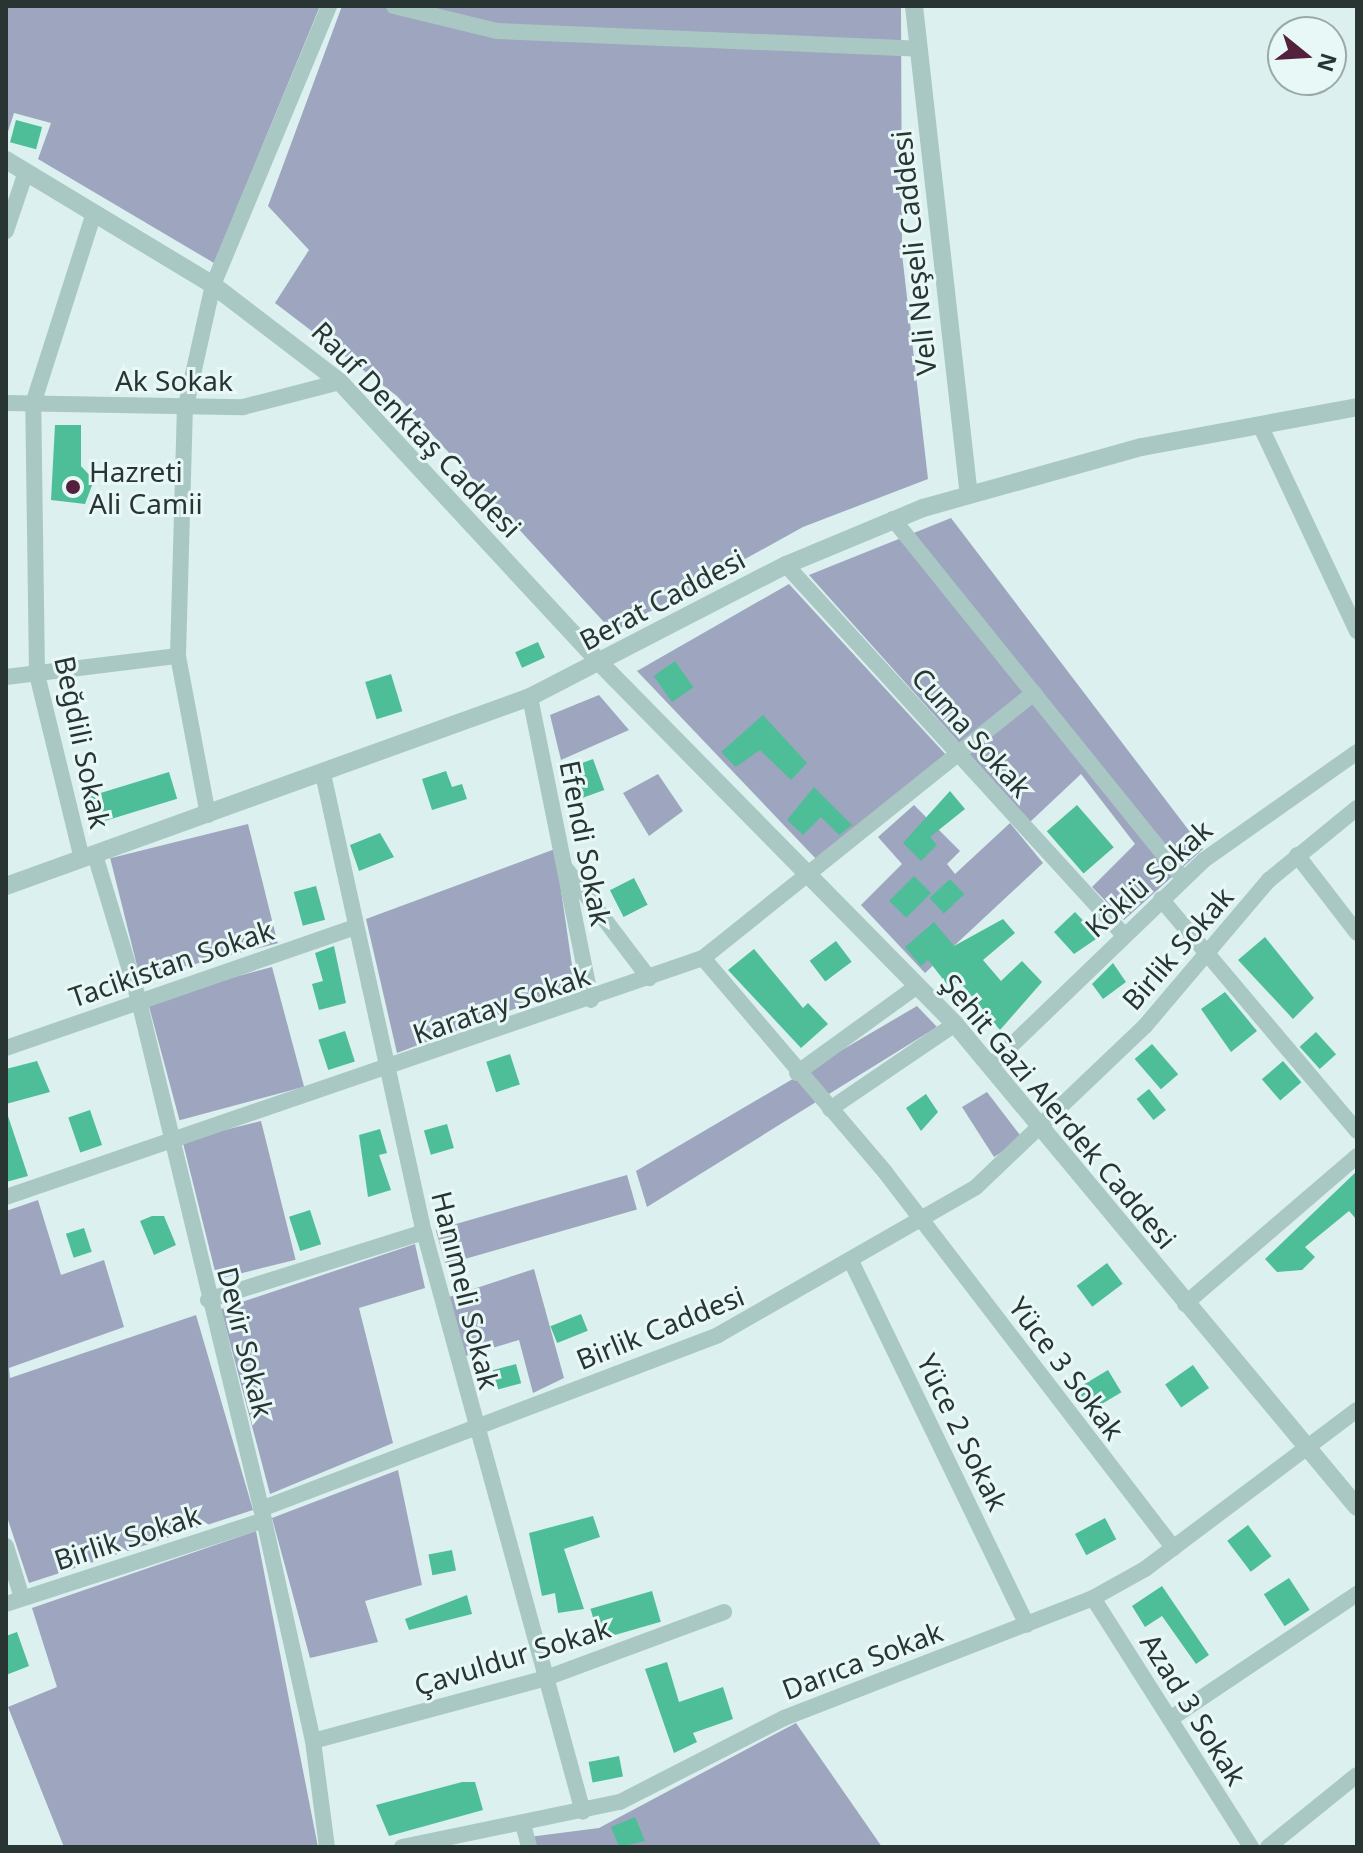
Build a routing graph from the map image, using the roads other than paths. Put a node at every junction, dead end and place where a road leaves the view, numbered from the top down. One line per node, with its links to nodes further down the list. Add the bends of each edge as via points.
1 (329, 6): 9 (street)
2 (394, 6): 4 (street, via 497,31)
3 (914, 6): 4 (street, Veli Neşeli Caddesi)
4 (919, 49): 16 (street, Veli Neşeli Caddesi)
5 (6, 160): 6 (street, Rauf Denktaş Caddesi)
6 (26, 172): 7 (street, Rauf Denktaş Caddesi); 8 (street)
7 (94, 213): 9 (street, Rauf Denktaş Caddesi); 12 (street, Beğdili Sokak)
8 (6, 231)
9 (213, 285): 10 (street, Rauf Denktaş Caddesi); 14 (street)
10 (340, 382): 14 (street, Ak Sokak, via 274,402); 21 (street, Rauf Denktaş Caddesi)
11 (6, 403): 12 (street, Ak Sokak)
12 (33, 404): 14 (street, Ak Sokak); 22 (street, Beğdili Sokak)
13 (1357, 407): 15 (street, Berat Caddesi)
14 (185, 410): 20 (street)
15 (1260, 425): 16 (street, Berat Caddesi, via 1129,450); 19 (street)
16 (969, 494): 17 (street, Berat Caddesi)
17 (893, 519): 18 (street, Berat Caddesi); 24 (street)
18 (786, 565): 21 (street, Berat Caddesi); 27 (street, Cuma Sokak)
19 (1357, 631)
20 (178, 656): 22 (street); 30 (street)
21 (601, 664): 25 (street, Berat Caddesi); 34 (street, Şehit Gazi Alerdek Caddesi)
22 (37, 674): 23 (street); 32 (street, Beğdili Sokak)
23 (6, 677)
24 (1034, 693): 27 (street, Karatay Sokak); 35 (street)
25 (530, 697): 28 (street, Berat Caddesi); 33 (street, Efendi Sokak)
26 (1357, 752): 35 (street, Köklü Sokak)
27 (957, 756): 34 (street, Karatay Sokak); 39 (street, Cuma Sokak)
28 (323, 774): 30 (street, Berat Caddesi); 38 (street, Hanımeli Sokak)
29 (1357, 808): 31 (street, Birlik Sokak)
30 (208, 815): 32 (street, Berat Caddesi)
31 (1297, 855): 40 (street); 41 (street, Birlik Sokak)
32 (88, 857): 36 (street, Berat Caddesi); 46 (street, Devir Sokak)
33 (564, 865): 43 (street); 45 (street, Efendi Sokak)
34 (811, 878): 42 (street, Karatay Sokak); 44 (street, Şehit Gazi Alerdek Caddesi)
35 (1183, 879): 37 (street, Köklü Sokak)
36 (6, 886)
37 (1161, 899): 39 (street, Köklü Sokak); 41 (street)
38 (353, 928): 46 (street, Tacikistan Sokak); 50 (street, Hanımeli Sokak)
39 (1122, 933): 49 (street, Köklü Sokak)
40 (1357, 933)
41 (1209, 952): 53 (street, Birlik Sokak); 54 (street)
42 (703, 958): 43 (street, Karatay Sokak); 51 (street, Yüce 3 Sokak)
43 (649, 978): 45 (street, Karatay Sokak)
44 (917, 986): 47 (street, Şehit Gazi Alerdek Caddesi); 51 (street)
45 (591, 1000): 50 (street, Karatay Sokak)
46 (139, 1001): 48 (street, Tacikistan Sokak); 55 (street, Devir Sokak)
47 (955, 1024): 49 (street, Şehit Gazi Alerdek Caddesi); 52 (street)
48 (6, 1048)
49 (991, 1065): 53 (street, Şehit Gazi Alerdek Caddesi)
50 (387, 1072): 55 (street, Karatay Sokak); 59 (street, Hanımeli Sokak)
51 (797, 1073): 52 (street, Yüce 3 Sokak)
52 (830, 1109): 58 (street, Yüce 3 Sokak)
53 (1043, 1129): 58 (street, Birlik Caddesi, via 995,1173); 62 (street, Şehit Gazi Alerdek Caddesi)
54 (1357, 1131)
55 (172, 1140): 57 (street, Karatay Sokak); 61 (street, Devir Sokak)
56 (1357, 1156): 62 (street)
57 (6, 1197)
58 (922, 1219): 60 (street, Birlik Caddesi); 69 (street, Yüce 3 Sokak)
59 (424, 1232): 61 (street); 64 (street, Hanımeli Sokak)
60 (851, 1261): 64 (street, Birlik Caddesi, via 718,1335); 74 (street, Yüce 2 Sokak)
61 (208, 1300): 67 (street, Devir Sokak)
62 (1185, 1304): 65 (street, Şehit Gazi Alerdek Caddesi)
63 (1357, 1410): 65 (street, Darıca Sokak)
64 (473, 1430): 67 (street, Birlik Caddesi); 75 (street, Hanımeli Sokak)
65 (1307, 1448): 66 (street, Şehit Gazi Alerdek Caddesi); 69 (street, Darıca Sokak)
66 (1357, 1507)
67 (263, 1514): 72 (street, Birlik Sokak); 77 (street, Devir Sokak)
68 (6, 1546): 72 (street)
69 (1173, 1548): 71 (street, Darıca Sokak)
70 (1357, 1594): 76 (street)
71 (1093, 1598): 74 (street, Darıca Sokak); 76 (street, Azad 3 Sokak)
72 (14, 1601)
73 (724, 1612): 75 (street, Çavuldur Sokak)
74 (1027, 1625): 79 (street, Darıca Sokak, via 784,1718 627,1799)
75 (546, 1678): 77 (street, Çavuldur Sokak); 79 (street, Hanımeli Sokak)
76 (1170, 1719): 84 (street, Azad 3 Sokak)
77 (313, 1741): 81 (street, Devir Sokak)
78 (1357, 1775): 85 (street)
79 (583, 1812): 80 (street, Darıca Sokak)
80 (523, 1824): 82 (street, Darıca Sokak); 83 (street)
81 (327, 1847)
82 (402, 1847)
83 (529, 1847)
84 (1251, 1847)
85 (1268, 1847)

